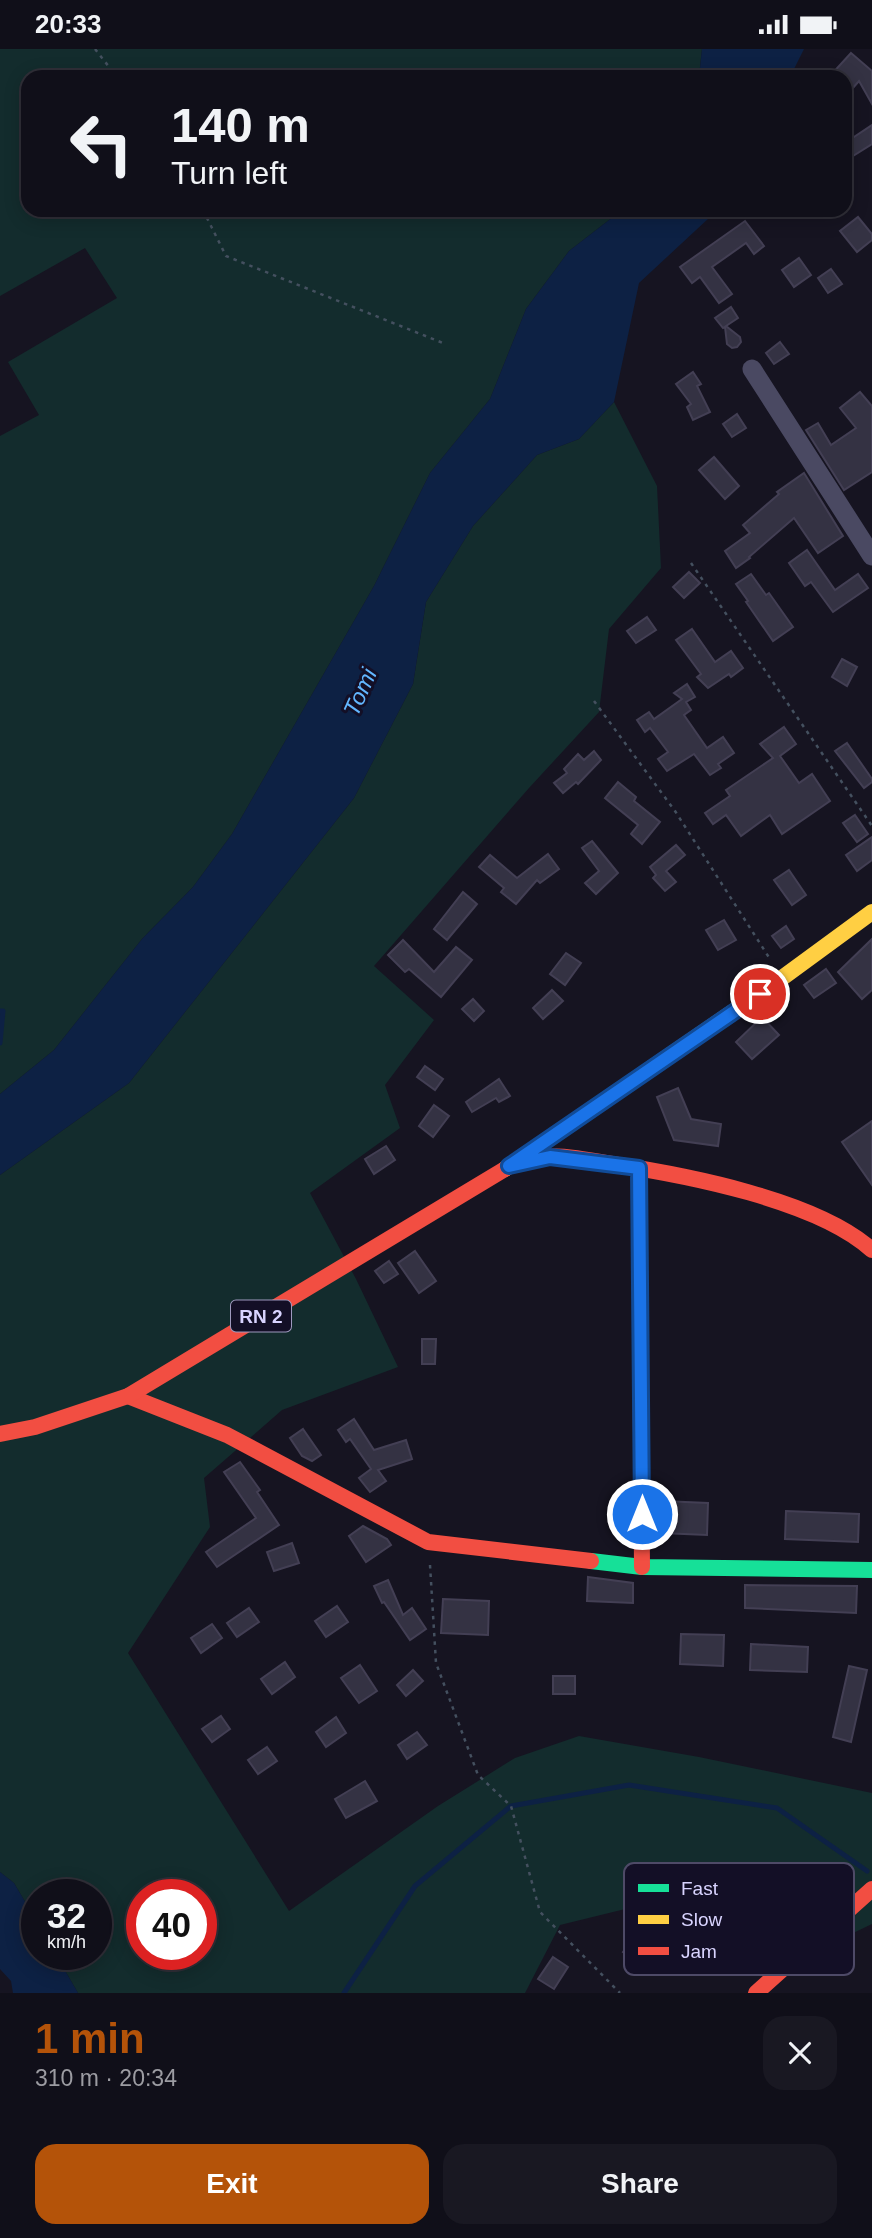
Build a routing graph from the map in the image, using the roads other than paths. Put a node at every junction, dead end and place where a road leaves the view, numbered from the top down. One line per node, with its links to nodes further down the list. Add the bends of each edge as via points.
1 (751, 369): 2 (street)
2 (872, 556)
3 (872, 912): 4 (main road)
4 (509, 1166): 5 (main road, RN 2, via 550,1157); 7 (main road, RN 2)
5 (639, 1168): 6 (main road, RN 2, via 746,1192 810,1213); 9 (main road)
6 (872, 1250)
7 (128, 1396): 8 (main road, RN 2, via 36,1427); 9 (main road, via 227,1435 428,1542)
8 (0, 1434)
9 (642, 1567): 10 (main road)
10 (872, 1570)
11 (872, 1889): 12 (main road)
12 (854, 1905)
13 (776, 1975): 14 (main road)
14 (756, 1993)

